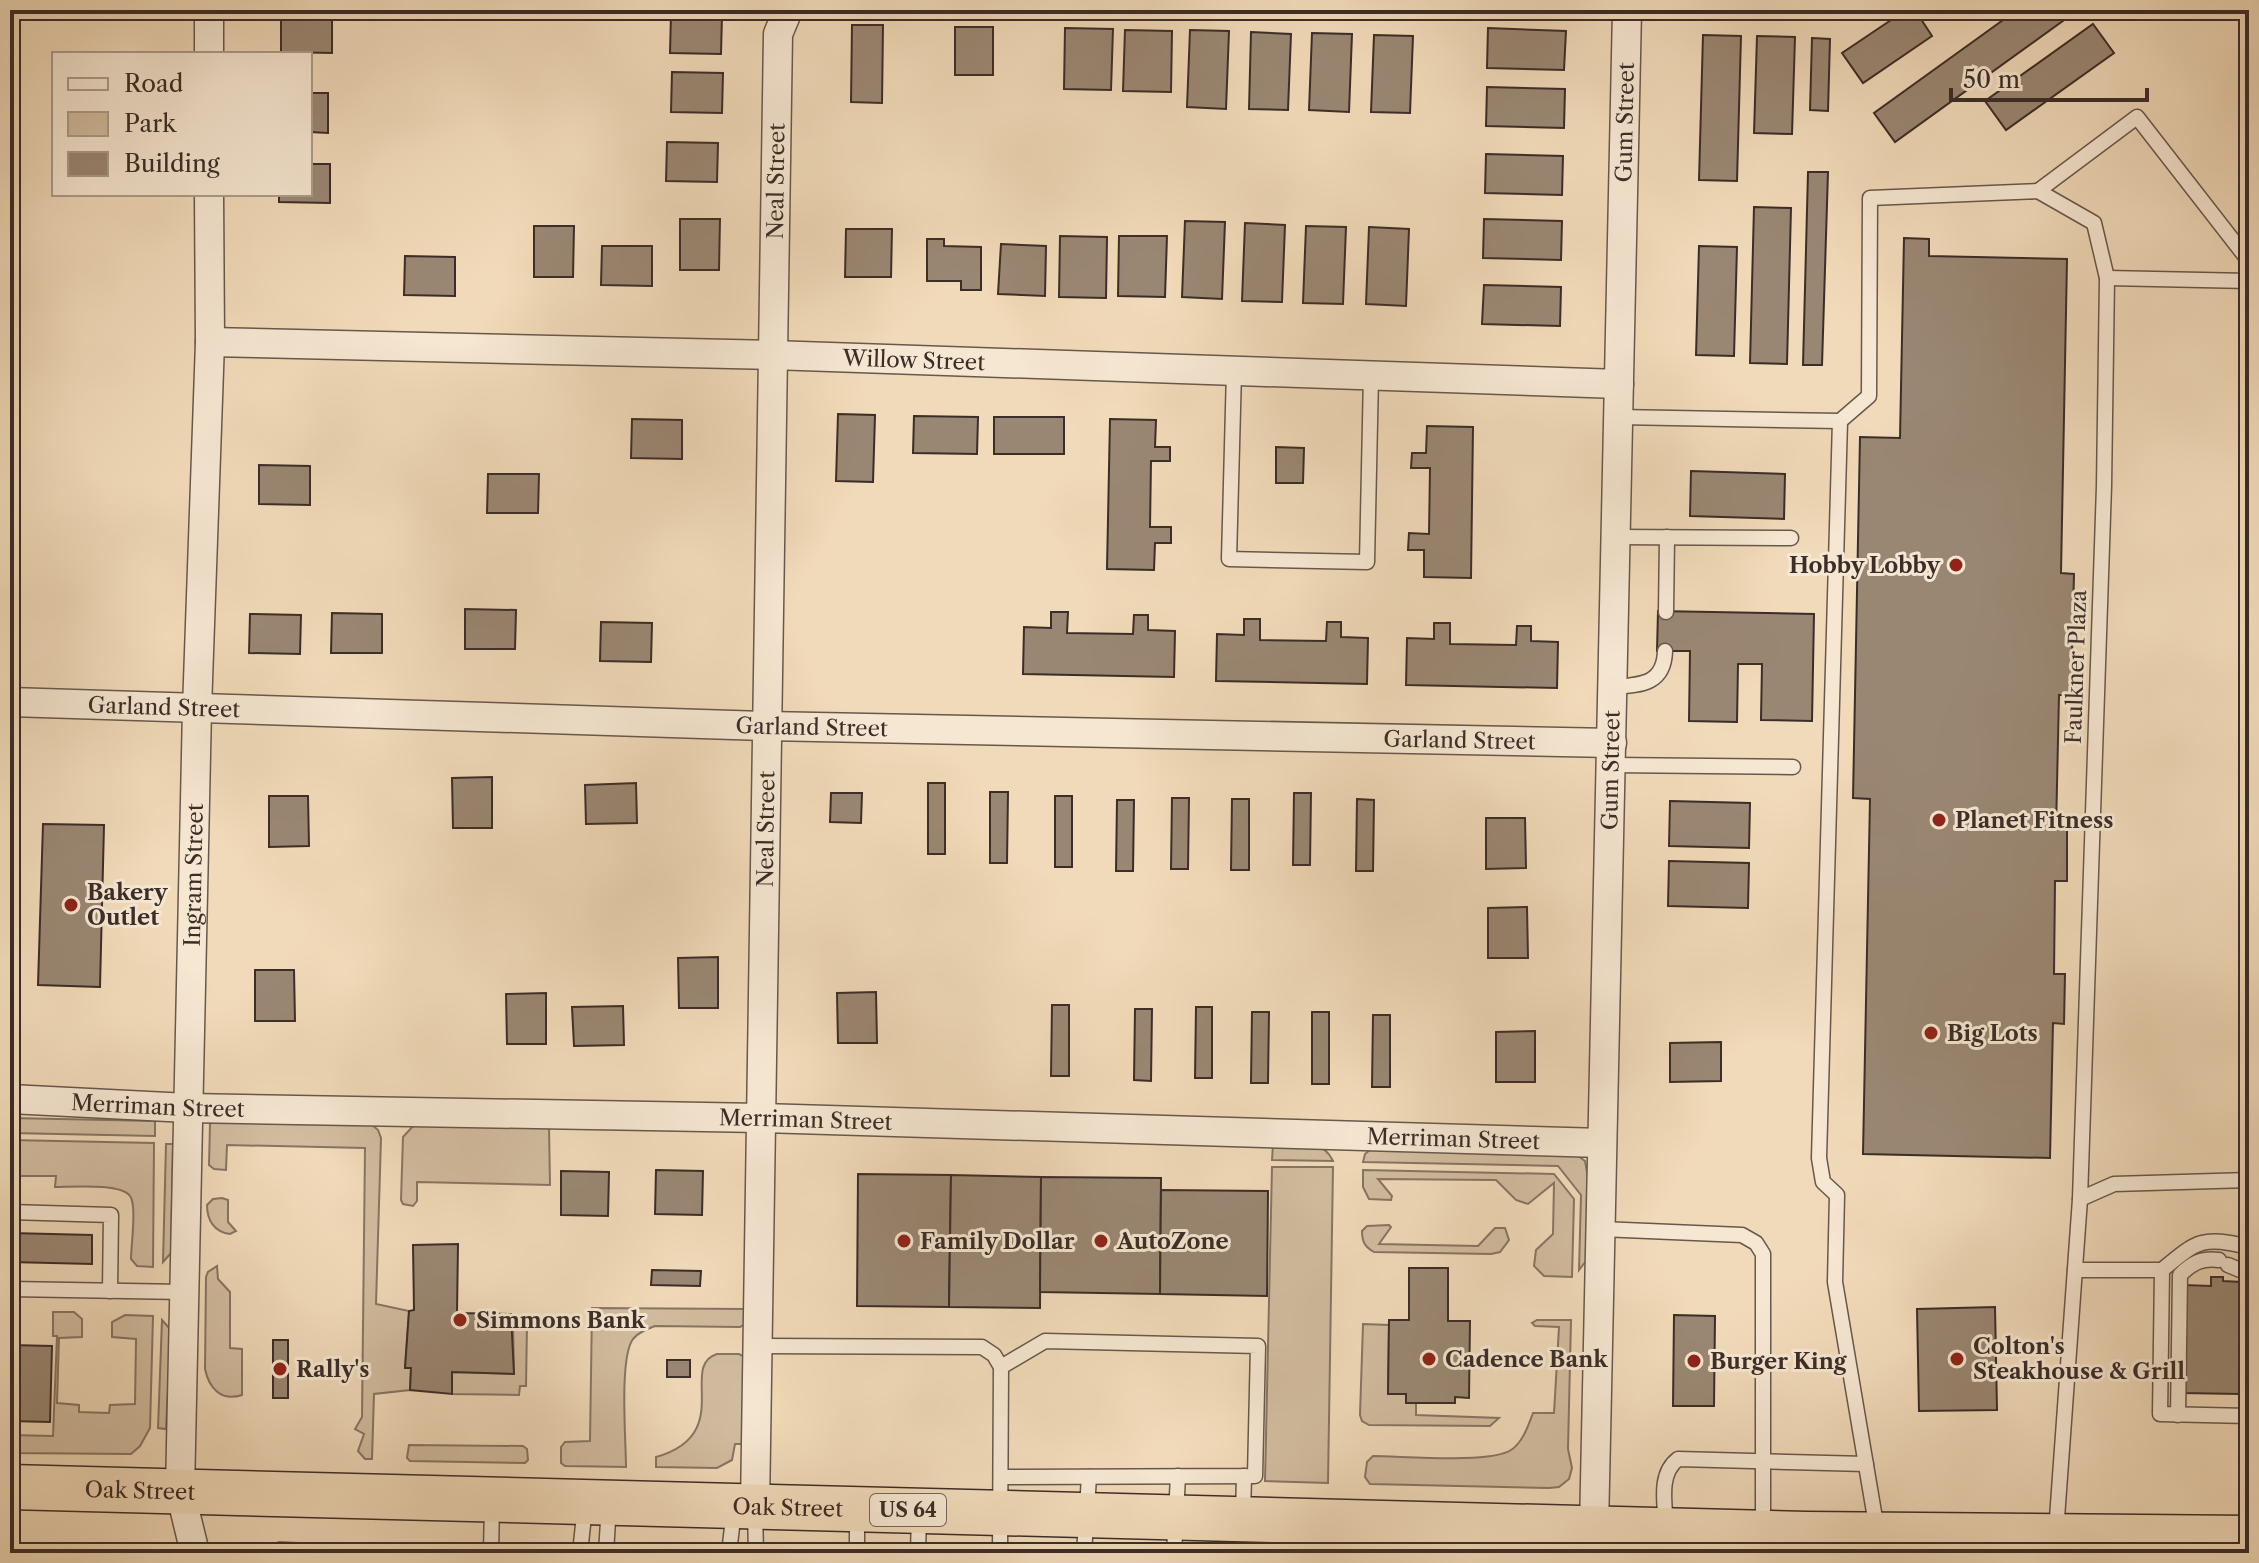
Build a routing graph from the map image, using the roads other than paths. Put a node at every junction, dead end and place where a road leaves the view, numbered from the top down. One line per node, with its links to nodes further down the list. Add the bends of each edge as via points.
1 (209, 10): 4 (street)
2 (788, 10): 11 (street, Neal Street, via 778,34)
3 (1627, 10): 14 (street, Gum Street)
4 (209, 52)
5 (2038, 191): 7 (lane, via 2137,117); 8 (lane, Faulkner Plaza, via 2094,223); 16 (lane, via 1870,198 1869,396)
6 (209, 196): 10 (street, Ingram Street)
7 (2249, 261)
8 (2107, 278): 9 (lane); 33 (lane, Faulkner Plaza)
9 (2249, 281)
10 (210, 342): 11 (street, Willow Street); 24 (street, Ingram Street)
11 (772, 355): 12 (street, Willow Street); 25 (street, Neal Street)
12 (1234, 371): 13 (street, Willow Street); 13 (lane, via 1229,559 1367,562)
13 (1371, 376): 14 (street, Willow Street)
14 (1619, 384): 15 (street, Gum Street)
15 (1618, 417): 16 (lane); 17 (street, Gum Street)
16 (1840, 421): 48 (lane, via 1819,1158 1823,1182 1837,1195 1835,1282)
17 (1616, 537): 18 (lane); 22 (street, Gum Street)
18 (1667, 537): 19 (lane); 20 (lane)
19 (1791, 538)
20 (1666, 612)
21 (1665, 651): 22 (lane, via 1658,676 1642,684)
22 (1612, 687): 26 (street, Gum Street)
23 (10, 702): 24 (street, Garland Street)
24 (197, 709): 25 (street, Garland Street); 29 (street, Ingram Street)
25 (766, 726): 26 (street, Garland Street); 30 (street, Neal Street)
26 (1612, 754): 27 (lane); 31 (street, Gum Street)
27 (1793, 767)
28 (10, 1099): 29 (street, Merriman Street)
29 (188, 1108): 30 (street, Merriman Street); 42 (street, Ingram Street)
30 (760, 1118): 31 (street, Merriman Street); 43 (street, Neal Street)
31 (1602, 1143): 35 (street, Gum Street)
32 (2249, 1180): 33 (lane, via 2114,1184)
33 (2080, 1199): 38 (lane, Faulkner Plaza)
34 (10, 1212): 41 (lane, via 111,1215)
35 (1601, 1229): 47 (lane, via 1742,1235 1756,1243 1763,1254); 63 (street, Gum Street)
36 (2249, 1247): 39 (lane, via 2224,1241 2194,1243)
37 (2237, 1269): 45 (lane, via 2206,1258 2180,1275)
38 (2075, 1270): 39 (lane); 64 (lane, Faulkner Plaza)
39 (2162, 1270): 45 (lane, via 2160,1414)
40 (10, 1289): 41 (lane)
41 (110, 1291): 42 (lane)
42 (184, 1292): 51 (street, Ingram Street)
43 (757, 1346): 44 (lane, via 982,1347); 54 (street, Neal Street)
44 (1001, 1367): 49 (lane, via 1045,1341 1258,1346 1255,1476); 56 (lane)
45 (2178, 1415): 46 (lane)
46 (2249, 1416)
47 (1763, 1461): 48 (lane); 60 (lane, via 1678,1459 1666,1474); 62 (lane)
48 (1866, 1464): 67 (lane)
49 (1244, 1476): 58 (lane); 59 (lane)
50 (10, 1487): 51 (highway, Oak Street / US 64)
51 (180, 1491): 52 (highway, Oak Street / US 64); 71 (street, Ingram Street)
52 (492, 1500): 53 (highway, Oak Street / US 64); 72 (lane)
53 (597, 1502): 54 (highway, Oak Street / US 64); 73 (lane); 74 (lane)
54 (745, 1506): 55 (highway, Oak Street / US 64); 75 (lane); 76 (lane)
55 (857, 1509): 61 (highway, Oak Street / US 64); 77 (lane)
56 (1001, 1514): 57 (highway, Oak Street / US 64); 61 (highway, Oak Street / US 64)
57 (1086, 1515): 58 (highway, Oak Street / US 64)
58 (1176, 1516): 59 (highway, Oak Street / US 64)
59 (1243, 1519): 65 (highway, Oak Street / US 64)
60 (1666, 1530): 62 (highway, Oak Street / US 64); 63 (highway, Oak Street / US 64)
61 (919, 1532)
62 (1763, 1533): 68 (highway, Oak Street / US 64)
63 (1593, 1535): 65 (highway, Oak Street / US 64)
64 (2055, 1537): 69 (highway, US 64); 70 (highway, US 64)
65 (1384, 1538)
66 (2249, 1538): 70 (highway, US 64)
67 (1893, 1541): 68 (highway, US 64); 69 (highway, US 64)
68 (1806, 1544)
69 (1991, 1544)
70 (2188, 1546)
71 (195, 1553)
72 (491, 1553)
73 (580, 1553)
74 (606, 1553)
75 (729, 1553)
76 (756, 1553)
77 (857, 1553)

